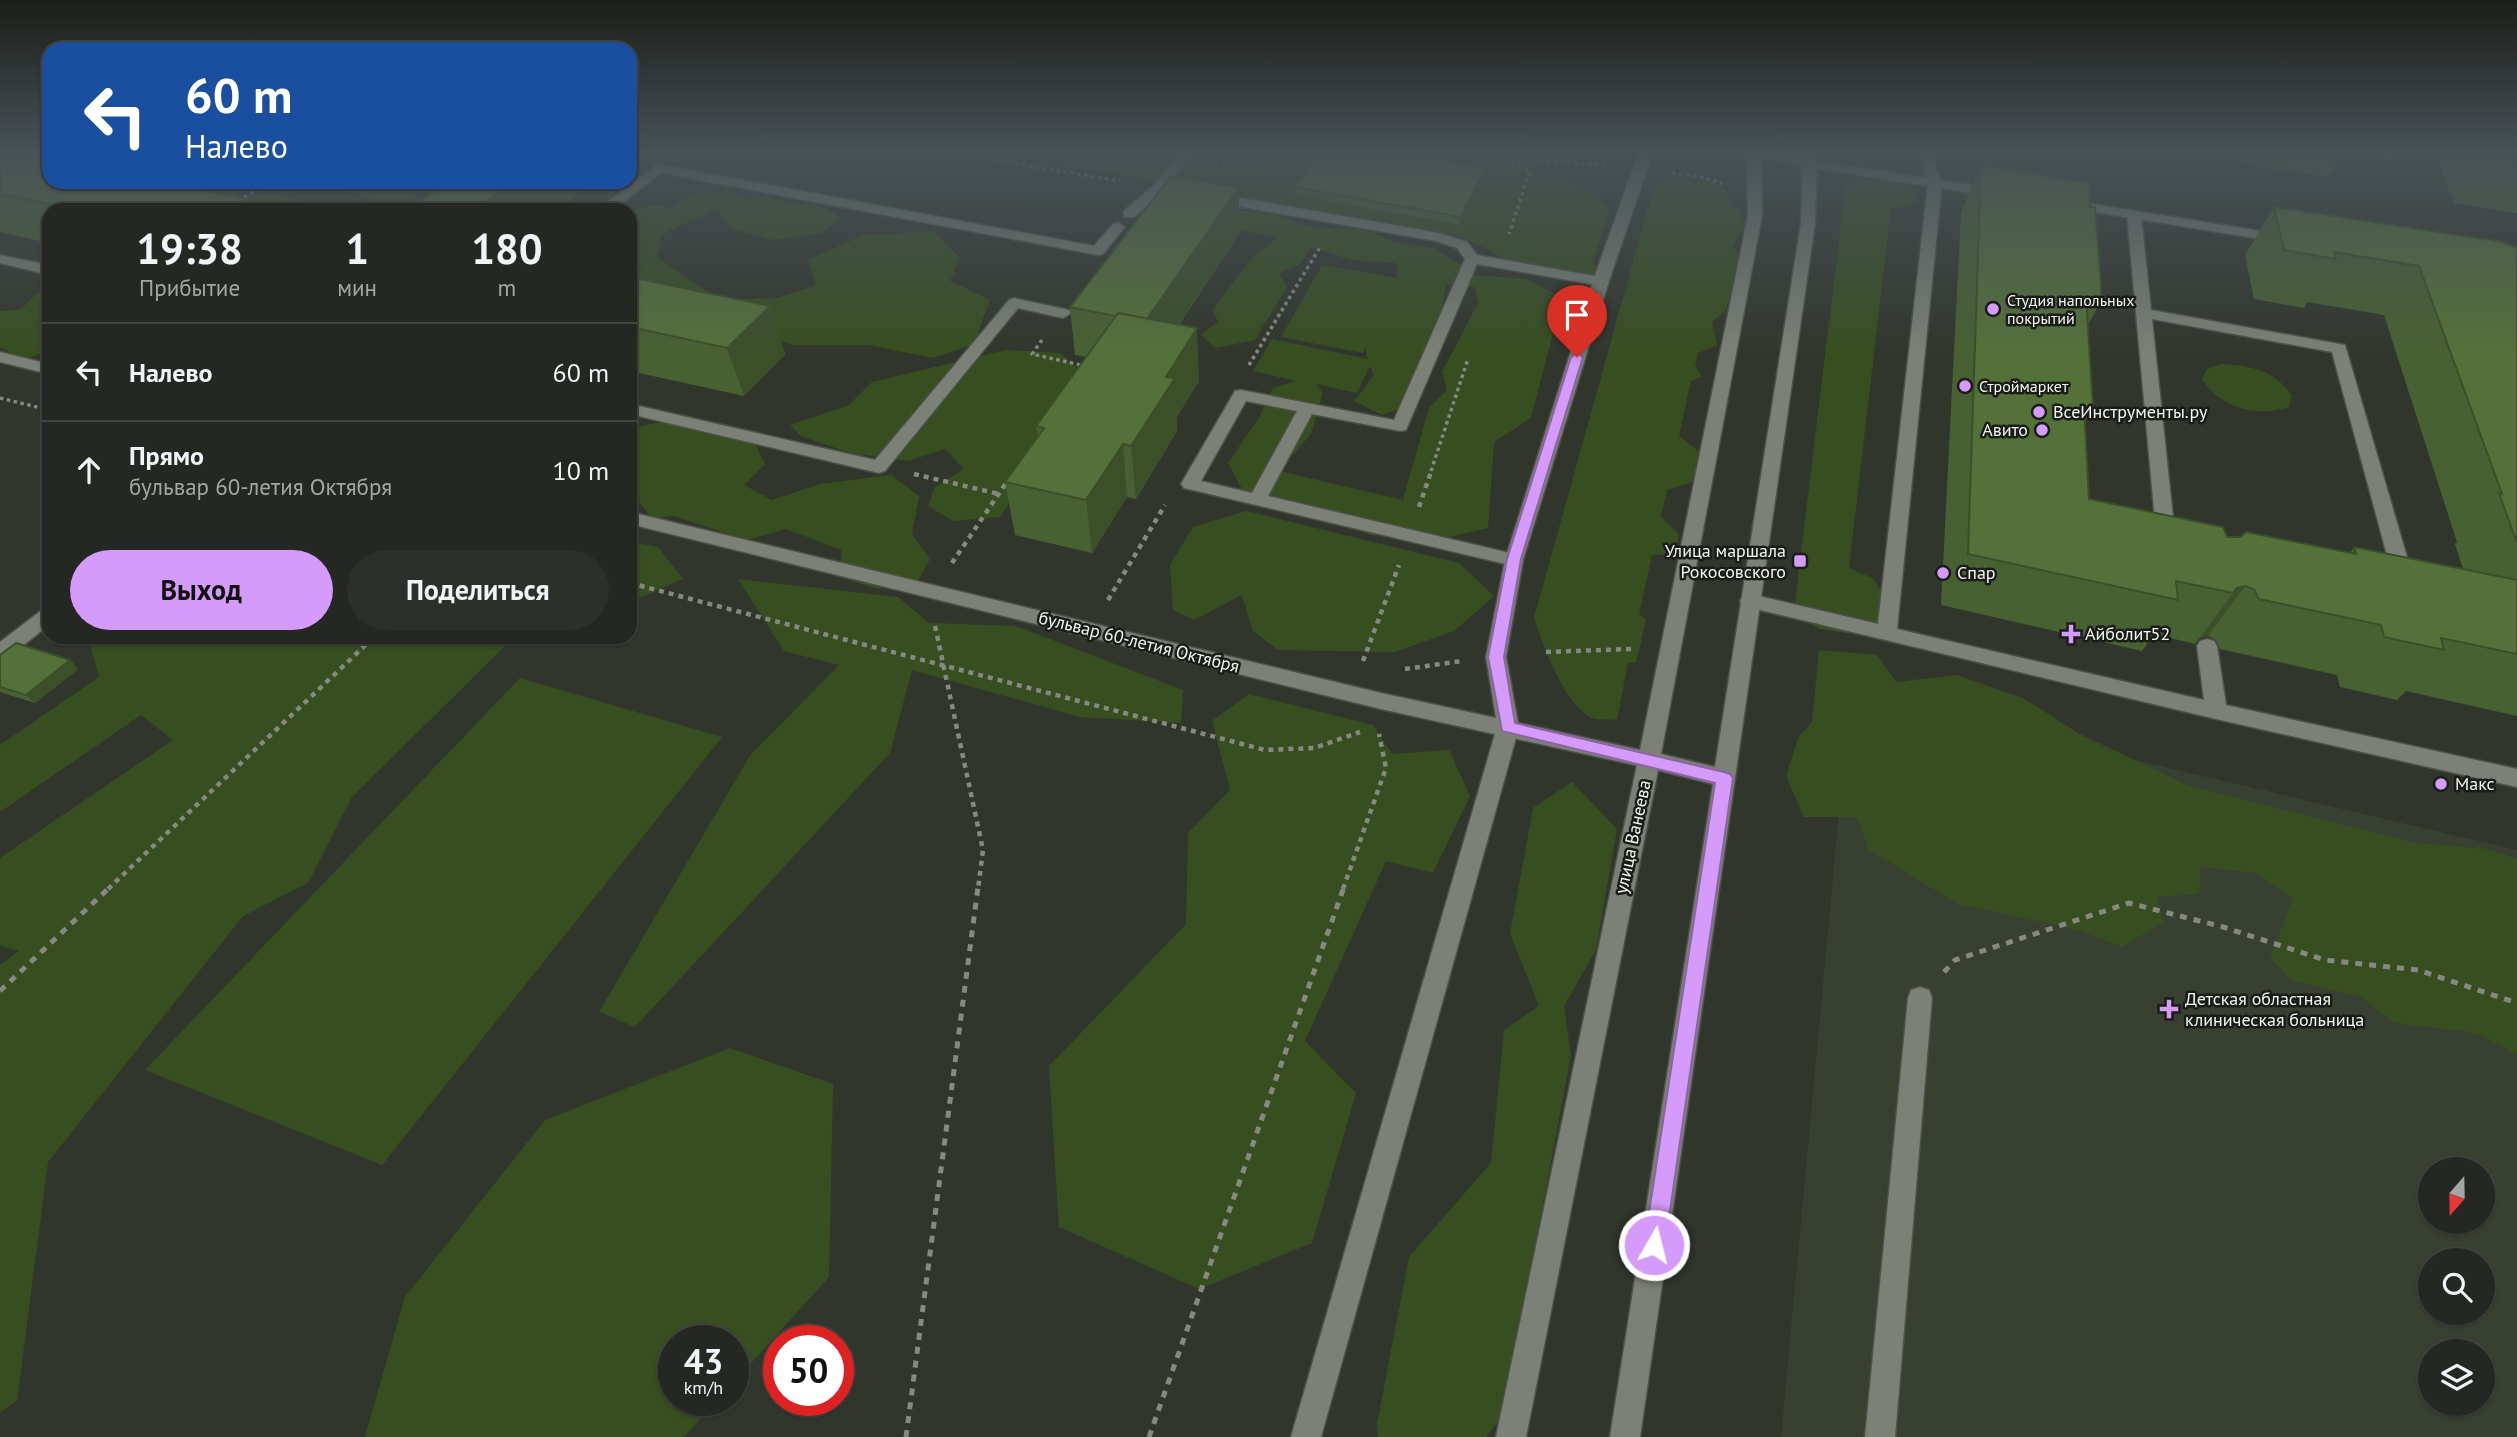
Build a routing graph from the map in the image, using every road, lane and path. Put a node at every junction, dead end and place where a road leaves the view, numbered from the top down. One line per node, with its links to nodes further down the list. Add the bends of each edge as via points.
1 (929, 219): 10 (main road, via 1098,251)
2 (1336, 219): 13 (main road, via 1439,237 1462,245)
3 (1514, 219): 14 (path)
4 (1622, 219): 16 (main road)
5 (1754, 219): 53 (main road, улица Ванеева)
6 (1808, 219): 39 (main road)
7 (1931, 219): 41 (main road)
8 (2134, 219): 18 (main road)
9 (2160, 219): 11 (main road)
10 (1118, 227)
11 (2298, 241)
12 (0, 259): 15 (main road)
13 (1472, 259): 14 (main road); 25 (main road, via 1400,426)
14 (1499, 264): 16 (main road)
15 (42, 268)
16 (1601, 281): 34 (main road)
17 (1063, 313): 22 (path, via 1032,354 1088,367); 27 (main road, via 1014,303)
18 (2144, 313): 33 (main road, via 2165,531); 36 (main road, via 2339,348 2406,581)
19 (1469, 355): 32 (path)
20 (0, 357): 21 (main road)
21 (42, 367)
22 (1080, 377)
23 (0, 398): 24 (path)
24 (42, 408)
25 (1307, 408): 30 (main road); 30 (main road, via 1241,395 1190,484)
26 (637, 411): 27 (main road)
27 (879, 467): 29 (path)
28 (1014, 472): 29 (path)
29 (999, 494): 35 (path)
30 (1258, 499): 32 (main road)
31 (637, 520): 38 (main road, бульвар 60-летия Октября)
32 (1410, 535): 34 (main road); 48 (path)
33 (2193, 539)
34 (1514, 559): 52 (main road, via 1496,657)
35 (944, 573)
36 (2379, 576)
37 (637, 585): 47 (path)
38 (928, 590): 47 (path); 48 (main road, бульвар 60-летия Октября)
39 (1750, 601): 41 (main road); 54 (main road)
40 (42, 620): 46 (main road)
41 (1887, 633): 50 (main road)
42 (367, 644): 56 (path)
43 (2207, 646): 50 (main road)
44 (1631, 649): 45 (path)
45 (1546, 652)
46 (0, 653)
47 (944, 666): 51 (path, via 1265,750 1292,753 1350,737); 59 (path, via 983,850)
48 (1351, 694): 49 (main road, бульвар 60-летия Октября)
49 (1381, 701): 51 (path); 52 (main road, бульвар 60-летия Октября)
50 (2216, 711): 55 (main road)
51 (1373, 724): 60 (path, via 1381,737 1386,768)
52 (1508, 727): 53 (main road, бульвар 60-летия Октября); 61 (main road)
53 (1649, 760): 54 (main road, бульвар 60-летия Октября); 62 (main road, улица Ванеева)
54 (1724, 778): 63 (main road)
55 (2517, 778)
56 (0, 991)
57 (1920, 998): 58 (path, via 1955,960 2129,903 2325,960 2418,970); 64 (main road)
58 (2517, 1003)
59 (906, 1437)
60 (1149, 1437)
61 (1306, 1437)
62 (1511, 1437)
63 (1625, 1437)
64 (1880, 1437)

